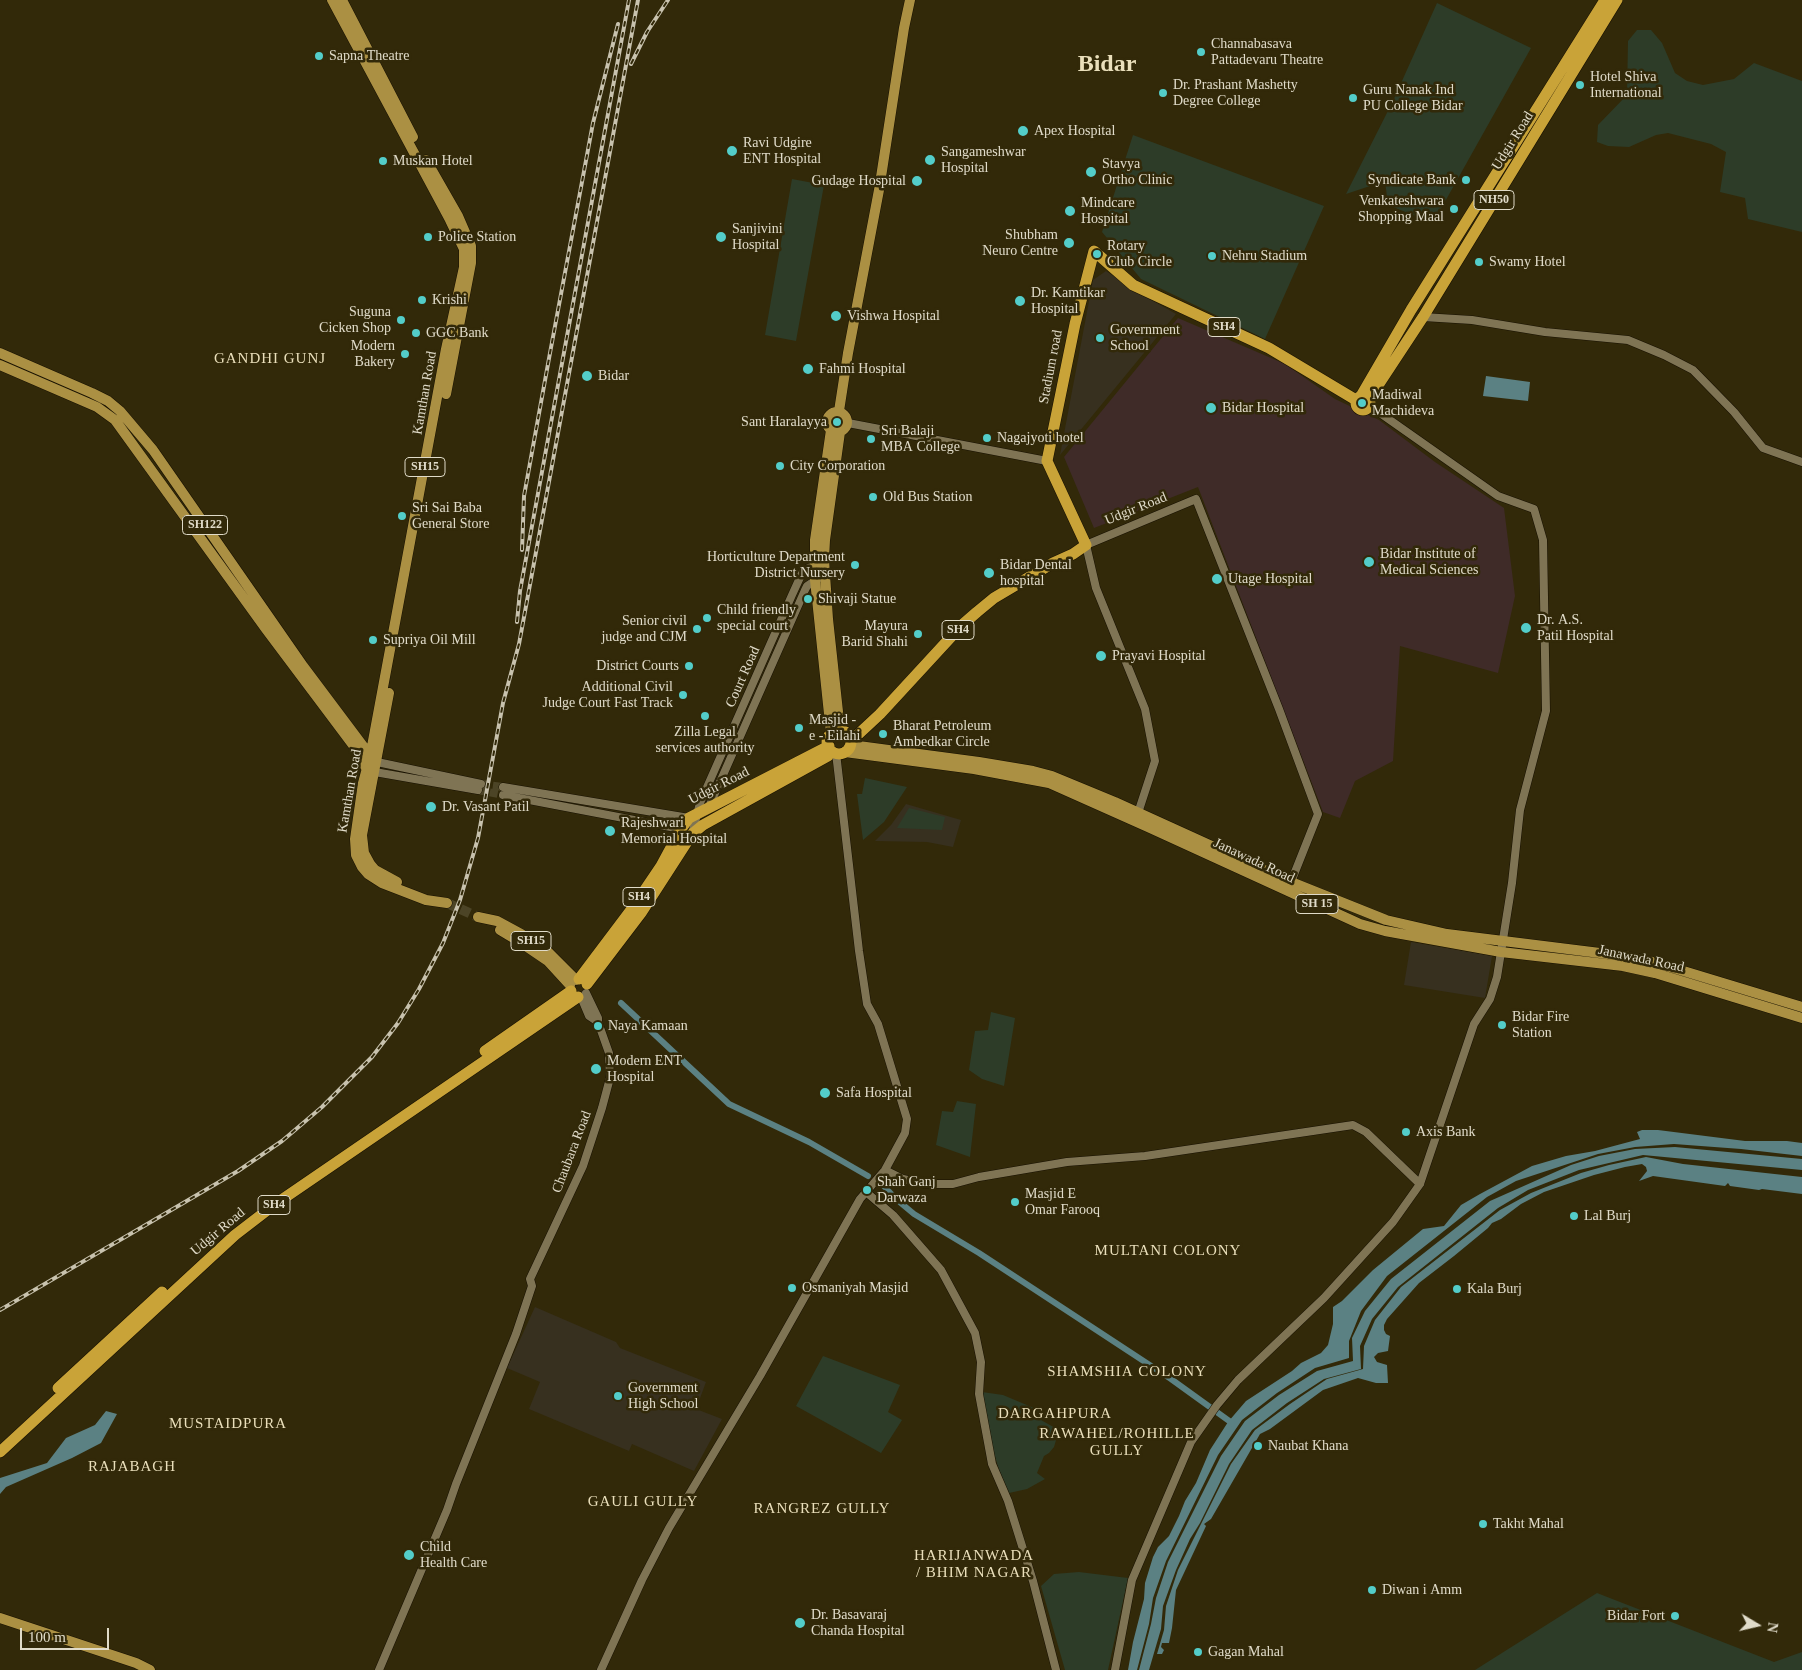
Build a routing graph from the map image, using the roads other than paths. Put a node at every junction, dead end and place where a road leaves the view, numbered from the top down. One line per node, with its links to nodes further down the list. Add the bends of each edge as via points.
1 (332, 0): 6 (main road, Kamthan Road / SH15)
2 (342, 0): 6 (main road, Kamthan Road / SH15)
3 (910, 0): 11 (main road)
4 (1605, 0): 10 (highway, Udgir Road / NH50, via 1412,310)
5 (1617, 0): 7 (highway, Udgir Road / NH50)
6 (354, 33): 24 (main road, Kamthan Road / SH15, via 471,246 471,263 397,647)
7 (1423, 317): 10 (highway, Udgir Road / NH50); 15 (street, via 1628,340 1693,370 1763,448)
8 (0, 353): 24 (main road, SH122, via 92,393 120,411 153,450)
9 (0, 365): 24 (main road, via 97,407 115,420 266,629 356,749)
10 (1364, 400): 14 (highway, Stadium road / SH4, via 1269,348 1133,285 1094,251 1074,324); 33 (street, via 1498,496 1534,509 1543,540 1546,711 1520,810)
11 (839, 411): 12 (main road, via 846,415); 13 (main road, via 831,413 827,419 827,425)
12 (848, 423): 13 (main road, via 846,429); 14 (street)
13 (836, 431): 17 (main road); 18 (main road, via 815,540)
14 (1047, 461): 16 (highway)
15 (1802, 462)
16 (1086, 545): 23 (highway, Udgir Road / SH4, via 994,598 962,626 880,714); 27 (street, via 1096,588 1147,719 1155,761); 32 (street, Udgir Road, via 1196,499 1318,814)
17 (824, 560): 18 (street, Court Road); 19 (main road)
18 (815, 565): 20 (main road); 21 (street, Court Road, via 803,571)
19 (825, 574): 20 (street); 23 (main road)
20 (815, 580): 22 (street, via 807,586); 23 (main road)
21 (761, 667): 22 (street); 28 (street, Court Road)
22 (768, 672): 26 (street)
23 (841, 743): 26 (highway, Udgir Road / SH4); 27 (main road, Janawada Road / SH 15, via 1033,771); 29 (highway, Udgir Road / SH4); 34 (main road, Janawada Road / SH 15, via 1049,784 1365,926); 38 (street, via 859,951 867,1004 878,1024 907,1120 905,1133)
24 (371, 762): 25 (street); 31 (main road, Kamthan Road / SH15)
25 (479, 787)
26 (708, 809): 28 (highway, Udgir Road / SH4); 29 (street)
27 (1138, 813): 32 (main road, Janawada Road / SH 15)
28 (693, 816): 30 (highway, Udgir Road / SH4); 30 (street, via 503,791)
29 (703, 825): 30 (highway, Udgir Road / SH4)
30 (686, 831): 35 (highway, Udgir Road / SH4, via 641,913)
31 (359, 842): 31 (main road, Kamthan Road / SH15, via 375,870 447,903 426,900 368,874 356,855)
32 (1291, 882): 33 (main road, Janawada Road / SH 15, via 1386,920 1447,934)
33 (1503, 940): 34 (street); 36 (main road, Janawada Road / SH 15, via 1624,956)
34 (1501, 952): 37 (main road, Janawada Road / SH 15, via 1656,973); 39 (street, via 1490,998 1474,1024)
35 (579, 988): 35 (main road, SH15, via 520,942 478,917 497,921 548,952); 41 (highway, Udgir Road / SH4, via 269,1199 230,1229); 42 (highway, Udgir Road / SH4, via 235,1235); 45 (street, Chaubara Road, via 598,1018 609,1053 610,1078 602,1108 583,1166 530,1279 532,1286 516,1334)
36 (1802, 1007)
37 (1802, 1018)
38 (885, 1170): 39 (street, via 924,1184 953,1184 1068,1162 1145,1156 1353,1125 1366,1132); 40 (street)
39 (1420, 1184): 48 (street, via 1393,1222 1338,1282 1238,1380 1192,1442 1132,1580)
40 (866, 1192): 46 (street, via 669,1528); 47 (street, via 893,1215 941,1270 975,1333 981,1362 979,1394 992,1464 1008,1501 1033,1581)
41 (0, 1442)
42 (0, 1452)
43 (0, 1618): 44 (main road)
44 (150, 1670)
45 (380, 1670)
46 (602, 1670)
47 (1056, 1670)
48 (1114, 1670)

